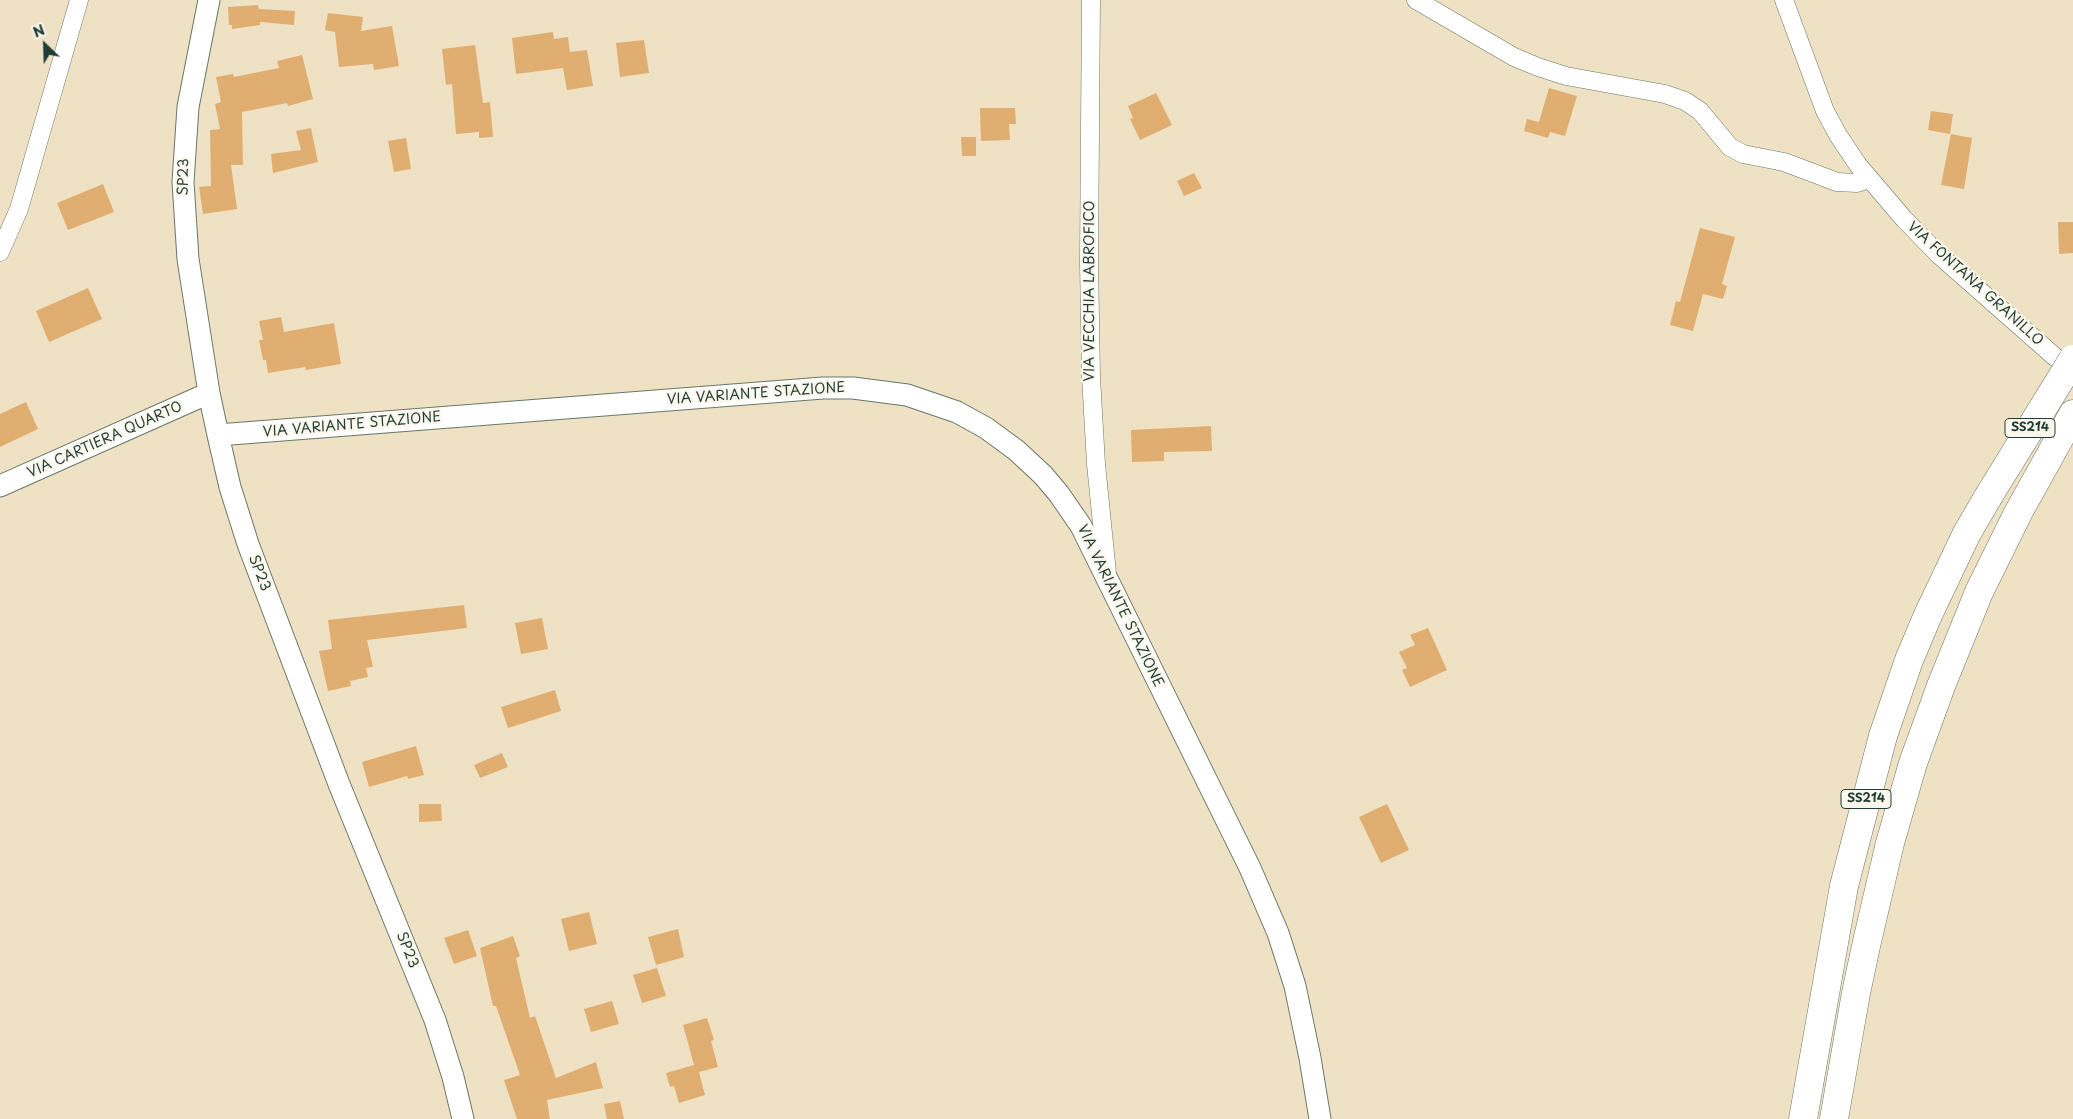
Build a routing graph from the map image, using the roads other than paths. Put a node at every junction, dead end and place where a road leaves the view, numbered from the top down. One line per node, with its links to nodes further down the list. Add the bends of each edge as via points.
1 (79, 0): 7 (street, via 20,209)
2 (209, 0): 9 (street, SP23 / SP23, via 188,107 183,182 188,259)
3 (1091, 0): 13 (street, VIA VECCHIA LABROFICO, via 1091,377)
4 (1416, 0): 6 (street, via 1514,57 1538,67 1685,101 1700,111 1725,142 1743,154 1784,162 1837,182)
5 (1784, 0): 6 (street, VIA FONTANA GRANILLO, via 1826,111 1847,150)
6 (1869, 179): 8 (street, VIA FONTANA GRANILLO, via 1938,254)
7 (0, 252)
8 (2064, 358): 16 (highway, SS214, bridge, via 1967,533 1928,615 1883,736 1844,886)
9 (209, 393): 11 (street, SP23 / SP23); 12 (street, VIA CARTIERA QUARTO)
10 (2073, 414): 17 (highway, SS214, via 1979,592 1913,763 1866,946)
11 (218, 435): 13 (street, VIA VARIANTE STAZIONE, via 823,388 892,392 957,412 986,428 1025,458 1067,505); 14 (street, SP23 / SP23, via 248,544 339,784 435,1020)
12 (0, 486)
13 (1108, 580): 15 (street, VIA VARIANTE STAZIONE, via 1269,910 1295,986)
14 (463, 1119)
15 (1320, 1119)
16 (1803, 1119)
17 (1834, 1119)

